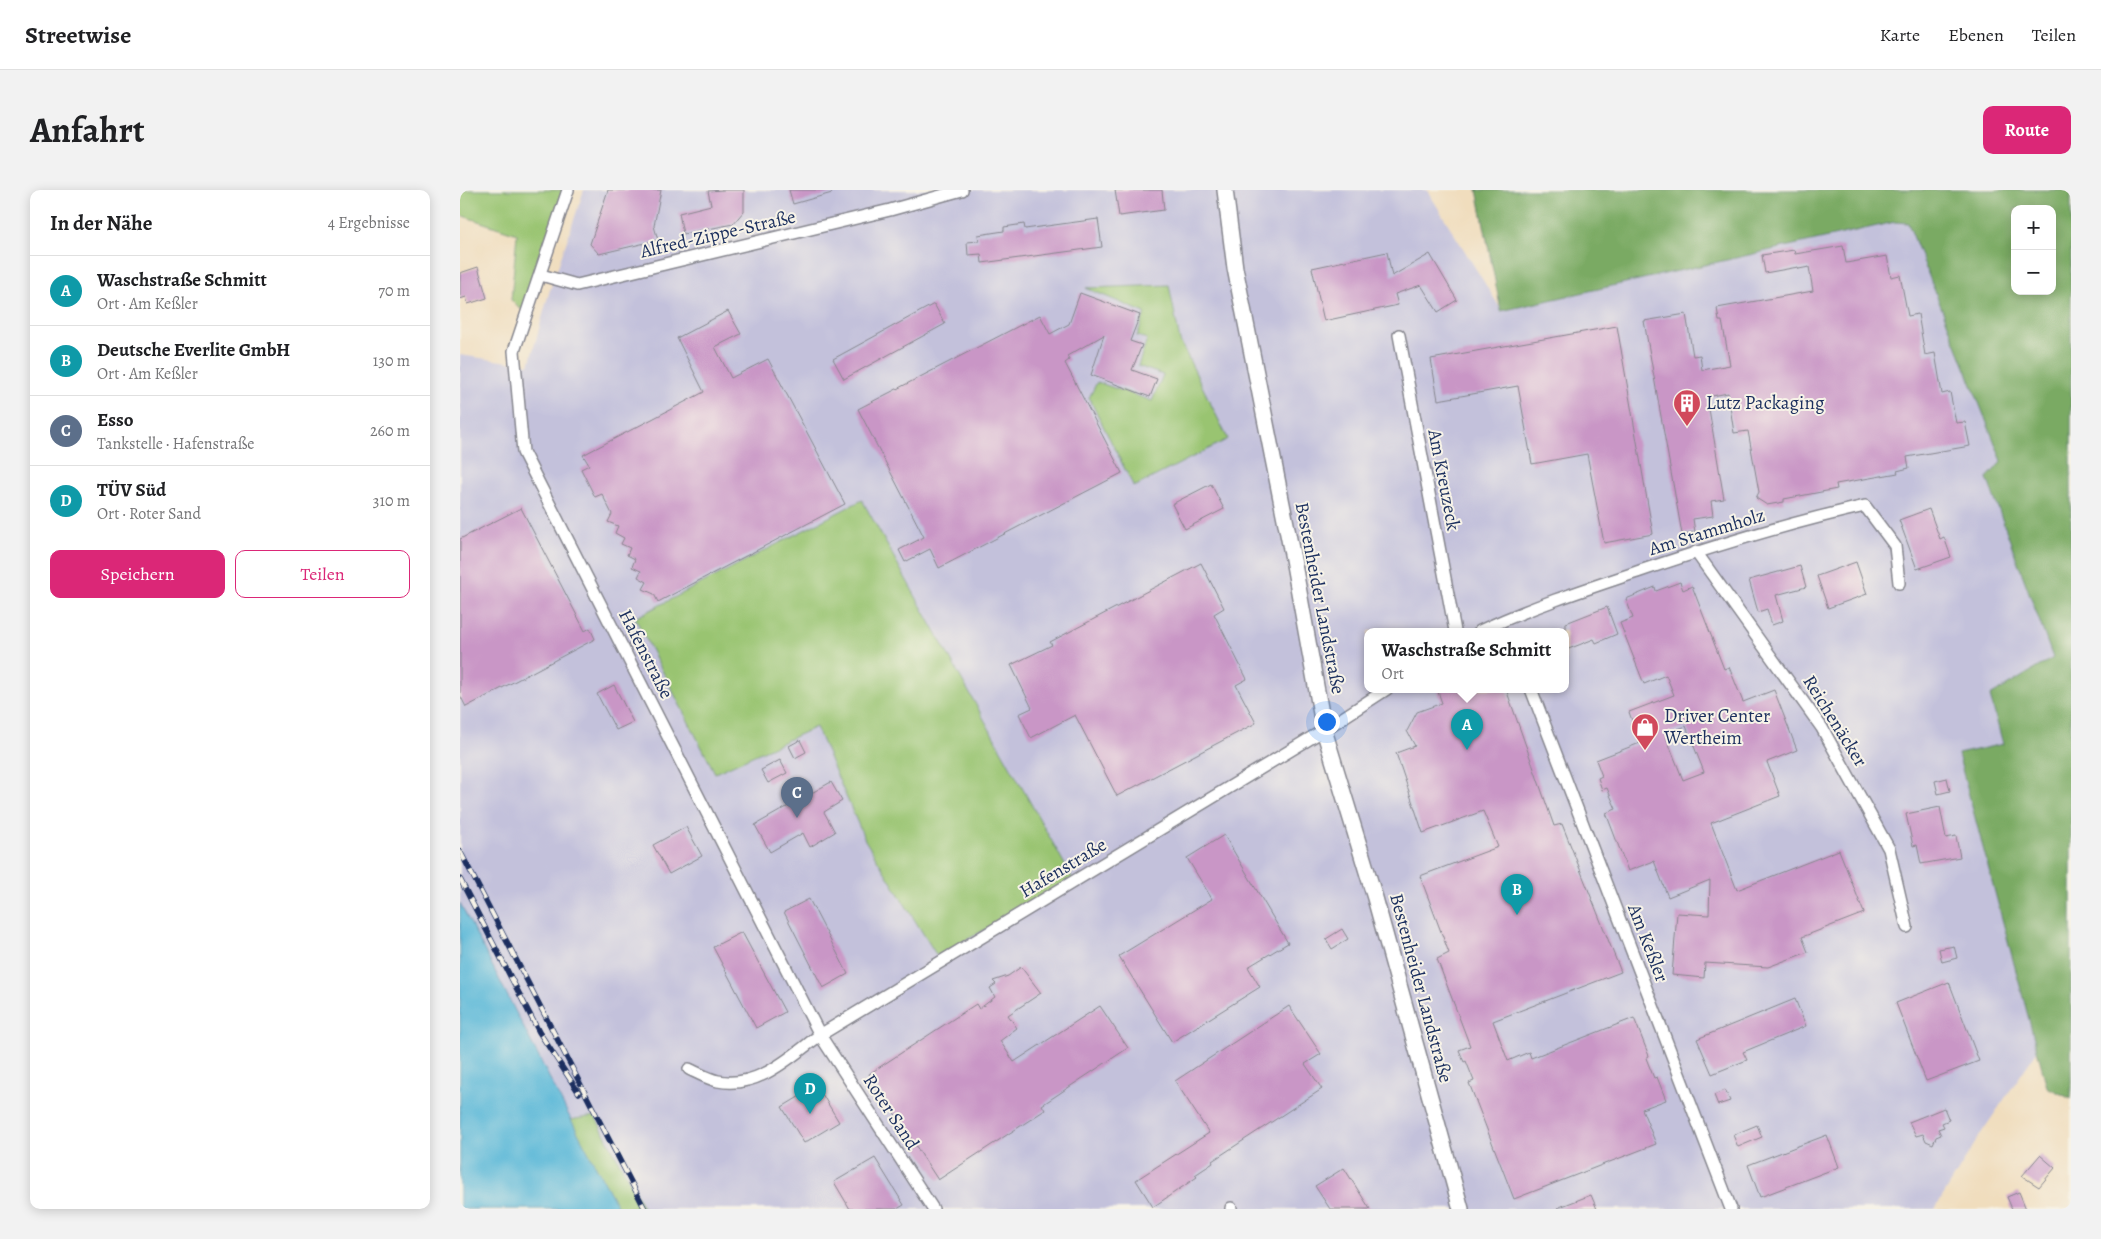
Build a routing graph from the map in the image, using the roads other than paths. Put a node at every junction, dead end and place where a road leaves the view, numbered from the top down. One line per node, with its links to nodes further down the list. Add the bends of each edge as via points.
1 (568, 190): 4 (street, Hafenstraße)
2 (962, 190): 4 (street, Alfred-Zippe-Straße, via 577,286)
3 (1225, 190): 14 (main road, Bestenheider Landstraße, via 1235,268)
4 (540, 275): 16 (street, Hafenstraße, via 514,351 523,452)
5 (1399, 335): 9 (street, Am Kreuzeck)
6 (1696, 552): 7 (street, Am Stammholz, via 1865,506 1895,546); 8 (street, Am Stammholz); 15 (street, Reichenäcker, via 1822,728 1889,849)
7 (1899, 583)
8 (1505, 620): 10 (street, Am Stammholz); 11 (street)
9 (1454, 628)
10 (1487, 628)
11 (1508, 628)
12 (1381, 693): 14 (street)
13 (1533, 693): 20 (street, Am Keßler)
14 (1324, 730): 16 (street, Hafenstraße); 19 (main road, Bestenheider Landstraße, via 1376,898)
15 (1906, 927)
16 (820, 1035): 17 (street, Hafenstraße, via 770,1071 745,1082 717,1081); 18 (street, Roter Sand)
17 (689, 1069)
18 (933, 1209)
19 (1461, 1209)
20 (1731, 1209)

